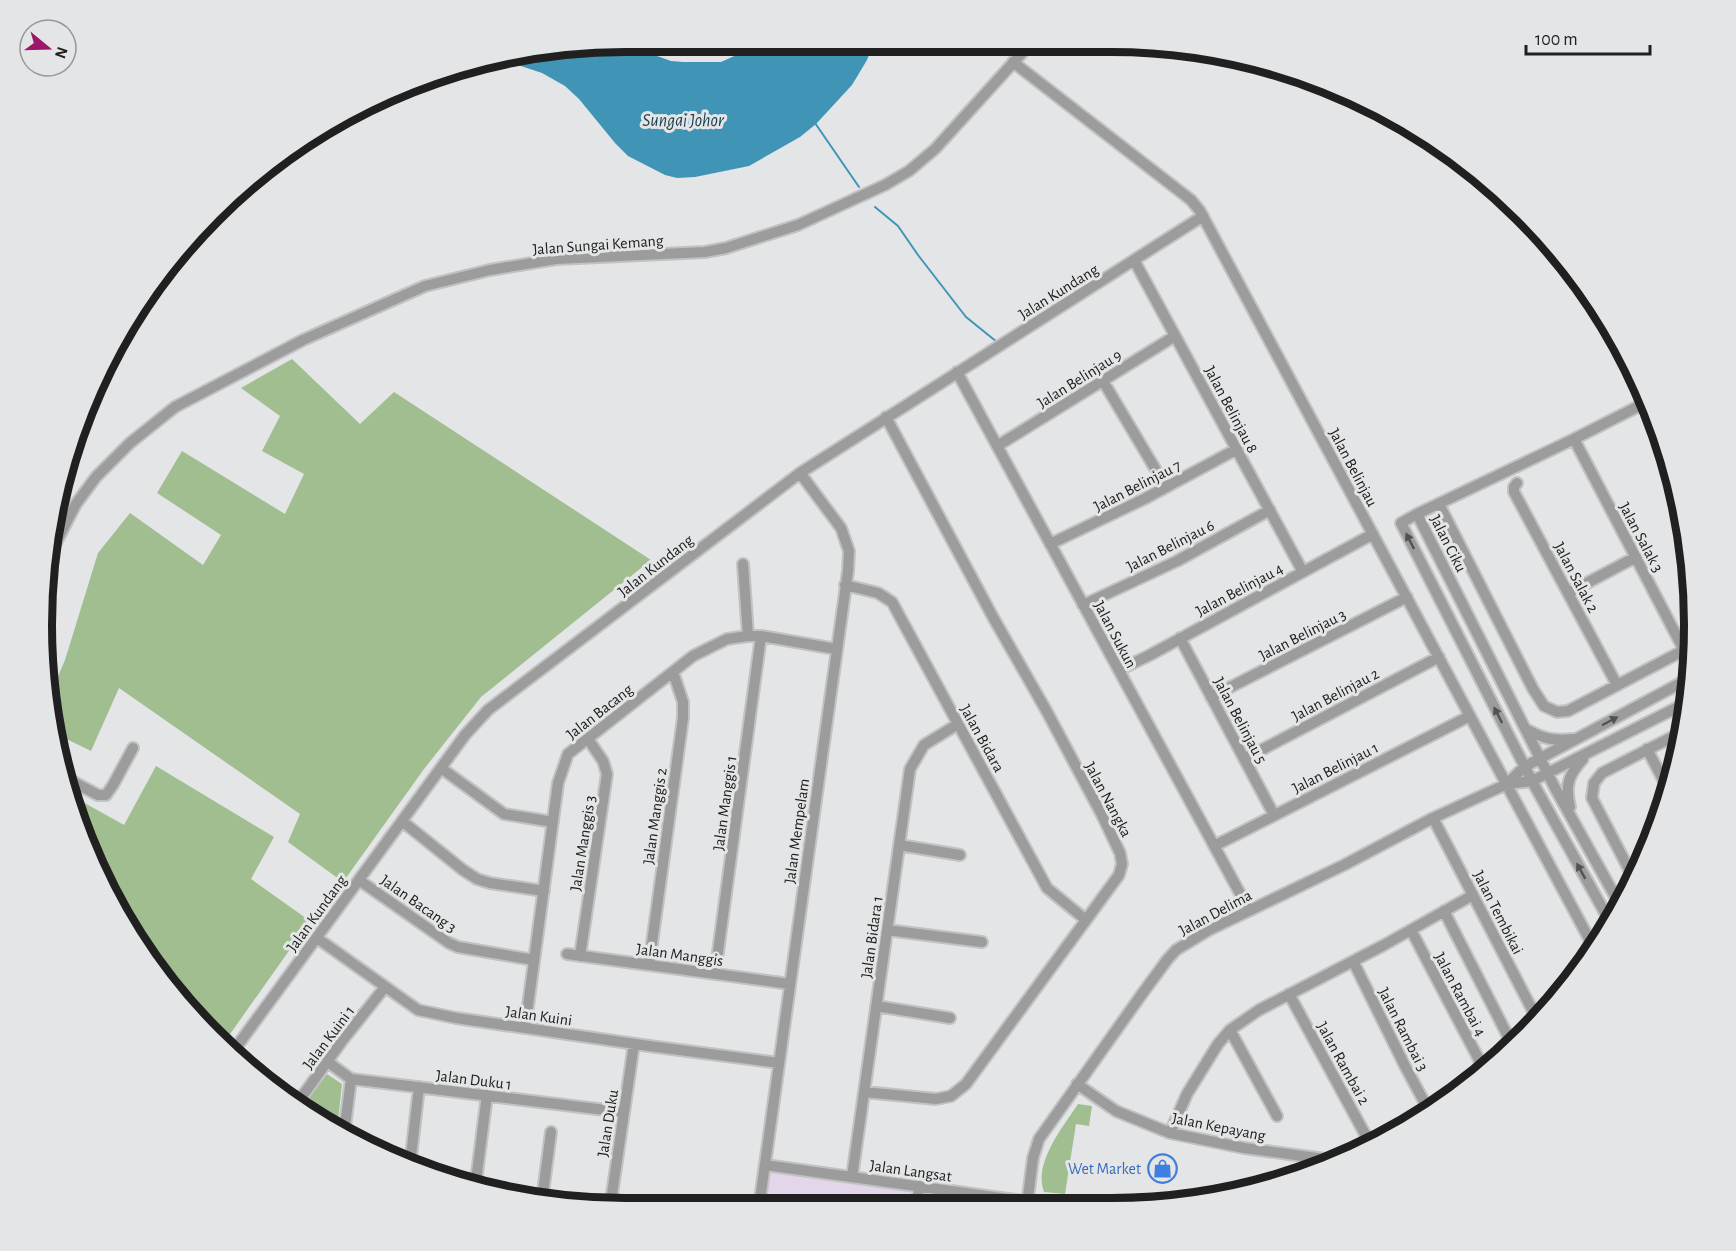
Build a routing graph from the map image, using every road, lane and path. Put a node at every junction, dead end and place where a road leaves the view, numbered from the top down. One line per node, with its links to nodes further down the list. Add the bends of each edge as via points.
1 (1022, 52): 2 (street, Jalan Sungai Kemang)
2 (1013, 62): 3 (street, Jalan Belinjau, via 1191,200); 20 (street, Jalan Sungai Kemang, via 935,149 909,171 798,225 705,252 556,259 479,273 425,286 303,340 175,407 130,443 96,477)
3 (1203, 216): 4 (street, Jalan Kundang); 19 (street, Jalan Belinjau)
4 (1134, 260): 5 (street, Jalan Belinjau 8); 6 (street, Jalan Kundang)
5 (1175, 336): 7 (street, Jalan Belinjau 9); 12 (street, Jalan Belinjau 8)
6 (957, 372): 9 (street, Jalan Kundang); 11 (street, Jalan Sukun)
7 (1103, 381): 11 (street, Jalan Belinjau 9); 15 (street)
8 (1639, 405): 10 (street)
9 (886, 417): 13 (street, Jalan Kundang); 76 (street, Jalan Nangka, via 1120,853 1119,875)
10 (1574, 439): 16 (street); 22 (street, Jalan Salak 3)
11 (997, 446): 21 (street, Jalan Sukun)
12 (1237, 449): 15 (street, Jalan Belinjau 7); 17 (street, Jalan Belinjau 8)
13 (800, 473): 25 (street, Jalan Mempelam, via 841,528 849,551); 54 (street, Jalan Kundang, via 488,710)
14 (1517, 483): 26 (street, Jalan Salak 2, via 1514,492)
15 (1166, 488): 21 (street, Jalan Belinjau 7)
16 (1439, 504): 18 (street); 39 (street, via 1544,706 1557,712 1568,711)
17 (1270, 510): 24 (street, Jalan Belinjau 8); 28 (street, Jalan Belinjau 6, via 1177,561)
18 (1417, 514): 44 (street, Jalan Ciku); 53 (street, Jalan Ciku, one-way to 18, via 1401,523)
19 (1373, 534): 24 (street, Jalan Belinjau 4); 27 (street, Jalan Belinjau)
20 (60, 535)
21 (1050, 544): 28 (street, Jalan Sukun)
22 (1636, 557): 26 (street); 32 (street, Jalan Salak 3)
23 (743, 564): 29 (street)
24 (1303, 572): 31 (street, Jalan Belinjau 4)
25 (845, 585): 33 (street, Jalan Mempelam); 43 (street, Jalan Bidara, via 878,593 892,602)
26 (1568, 593): 39 (street, Jalan Salak 2)
27 (1407, 597): 35 (street, Jalan Belinjau); 40 (street, Jalan Belinjau 3)
28 (1083, 605): 36 (street, Jalan Sukun)
29 (748, 636): 30 (street, Jalan Bacang); 37 (street, Jalan Bacang, via 727,639 693,656)
30 (762, 636): 33 (street, Jalan Bacang); 87 (street, Jalan Manggis 1)
31 (1180, 638): 36 (street, Jalan Belinjau 4); 40 (street, Jalan Belinjau 5)
32 (1683, 640)
33 (836, 649): 88 (street, Jalan Mempelam)
34 (1683, 651): 39 (street)
35 (1439, 657): 42 (street, Jalan Belinjau); 52 (street, Jalan Belinjau 2)
36 (1119, 670): 66 (street, Jalan Sukun)
37 (674, 672): 47 (street, Jalan Bacang); 86 (street, Jalan Manggis 2, via 683,702 683,718)
38 (1680, 683): 46 (street, Jalan Delima, one-way to 38)
39 (1617, 685)
40 (1211, 697): 52 (street, Jalan Belinjau 5)
41 (1678, 707): 50 (street, Jalan Delima)
42 (1470, 716): 59 (street, Jalan Belinjau); 60 (street, Jalan Belinjau 1)
43 (958, 724): 65 (street, Jalan Bidara 1, via 924,745 910,769); 76 (street, Jalan Bidara, via 1047,888)
44 (1525, 729): 46 (street, via 1550,740); 51 (street, Jalan Ciku)
45 (1672, 737): 49 (street)
46 (1579, 738): 51 (street, Jalan Delima)
47 (588, 739): 64 (street, Jalan Bacang, via 568,754 558,783); 83 (street, Jalan Manggis 3, via 607,774)
48 (133, 748): 58 (street, via 106,795)
49 (1647, 749): 56 (street); 68 (street, via 1602,773 1592,791 1595,805)
50 (1589, 752): 55 (street, Jalan Delima); 61 (street, via 1569,780 1567,793)
51 (1540, 758): 53 (street, Jalan Delima); 55 (street, Jalan Ciku)
52 (1244, 759): 60 (street, Jalan Belinjau 5)
53 (1524, 767): 57 (street, Jalan Ciku); 59 (street, Jalan Delima)
54 (441, 768): 63 (street, Jalan Kundang); 64 (street, via 504,814)
55 (1548, 773): 57 (street, Jalan Delima); 61 (street, Jalan Ciku)
56 (1663, 779)
57 (1532, 781): 59 (street, Jalan Delima); 75 (street, Jalan Ciku, one-way to 57)
58 (75, 783)
59 (1507, 784): 62 (street, Jalan Delima); 80 (street, Jalan Belinjau)
60 (1274, 815): 66 (street, Jalan Belinjau 1)
61 (1572, 817): 72 (street, Jalan Ciku)
62 (1433, 818): 71 (street, Jalan Tembikai); 73 (street, Jalan Delima)
63 (402, 821): 69 (street, Jalan Kundang); 70 (street, via 477,879)
64 (553, 822): 70 (street, Jalan Bacang)
65 (899, 845): 67 (street); 77 (street, Jalan Bidara 1)
66 (1214, 846): 73 (street, Jalan Sukun)
67 (960, 855)
68 (1629, 869)
69 (359, 880): 79 (street, Jalan Kundang); 84 (street, Jalan Bacang 3, via 449,943)
70 (543, 891): 84 (street, Jalan Bacang)
71 (1473, 895): 74 (street); 92 (street, Jalan Tembikai)
72 (1615, 897)
73 (1249, 910): 103 (street, Jalan Delima, via 1176,950)
74 (1444, 911): 78 (street); 96 (street)
75 (1606, 914)
76 (1086, 920): 105 (street, Jalan Nangka, via 966,1084 951,1096 936,1099)
77 (887, 930): 81 (street); 91 (street, Jalan Bidara 1)
78 (1411, 930): 85 (street); 100 (street, Jalan Rambai 4)
79 (317, 938): 89 (street, Jalan Kuini); 98 (street, Jalan Kundang)
80 (1590, 940)
81 (982, 942)
82 (567, 954): 83 (street, Jalan Manggis)
83 (580, 956): 86 (street, Jalan Manggis)
84 (534, 960): 94 (street, Jalan Bacang)
85 (1353, 961): 90 (street); 108 (street, Jalan Rambai 3)
86 (649, 965): 87 (street, Jalan Manggis)
87 (715, 974): 88 (street, Jalan Manggis)
88 (790, 984): 101 (street, Jalan Mempelam)
89 (385, 987): 94 (street, Jalan Kuini, via 418,1010); 99 (street, Jalan Kuini 1)
90 (1289, 994): 95 (street); 114 (street, Jalan Rambai 2)
91 (876, 1006): 93 (street); 105 (street, Jalan Bidara 1)
92 (1533, 1012)
93 (950, 1018)
94 (525, 1028): 97 (street, Jalan Kuini)
95 (1230, 1030): 110 (street); 113 (street, via 1187,1094)
96 (1509, 1038)
97 (634, 1044): 101 (street, Jalan Kuini); 109 (street, Jalan Duku)
98 (237, 1046)
99 (328, 1062): 102 (street, Jalan Duku 1); 107 (street, Jalan Kuini 1)
100 (1480, 1062)
101 (779, 1063): 117 (street, Jalan Mempelam)
102 (351, 1078): 104 (street, Jalan Duku 1); 111 (street)
103 (1077, 1084): 113 (street, Jalan Kepayang, via 1116,1111); 126 (street, Jalan Delima, via 1035,1148)
104 (420, 1087): 106 (street, Jalan Duku 1); 115 (street)
105 (864, 1092): 118 (street, Jalan Bidara 1)
106 (487, 1095): 109 (street, Jalan Duku 1); 119 (street)
107 (301, 1098)
108 (1426, 1104)
109 (622, 1112): 122 (street, Jalan Duku)
110 (1277, 1116)
111 (345, 1125)
112 (551, 1132): 121 (street)
113 (1170, 1133): 116 (street, Jalan Kepayang)
114 (1367, 1138)
115 (411, 1157)
116 (1321, 1158)
117 (765, 1165): 118 (street, Jalan Langsat); 123 (street, Jalan Mempelam)
118 (852, 1177): 120 (street, Jalan Langsat)
119 (476, 1179)
120 (919, 1186): 124 (street); 125 (street, Jalan Langsat)
121 (543, 1192)
122 (611, 1198)
123 (760, 1198)
124 (917, 1198)
125 (987, 1198)
126 (1028, 1198)

